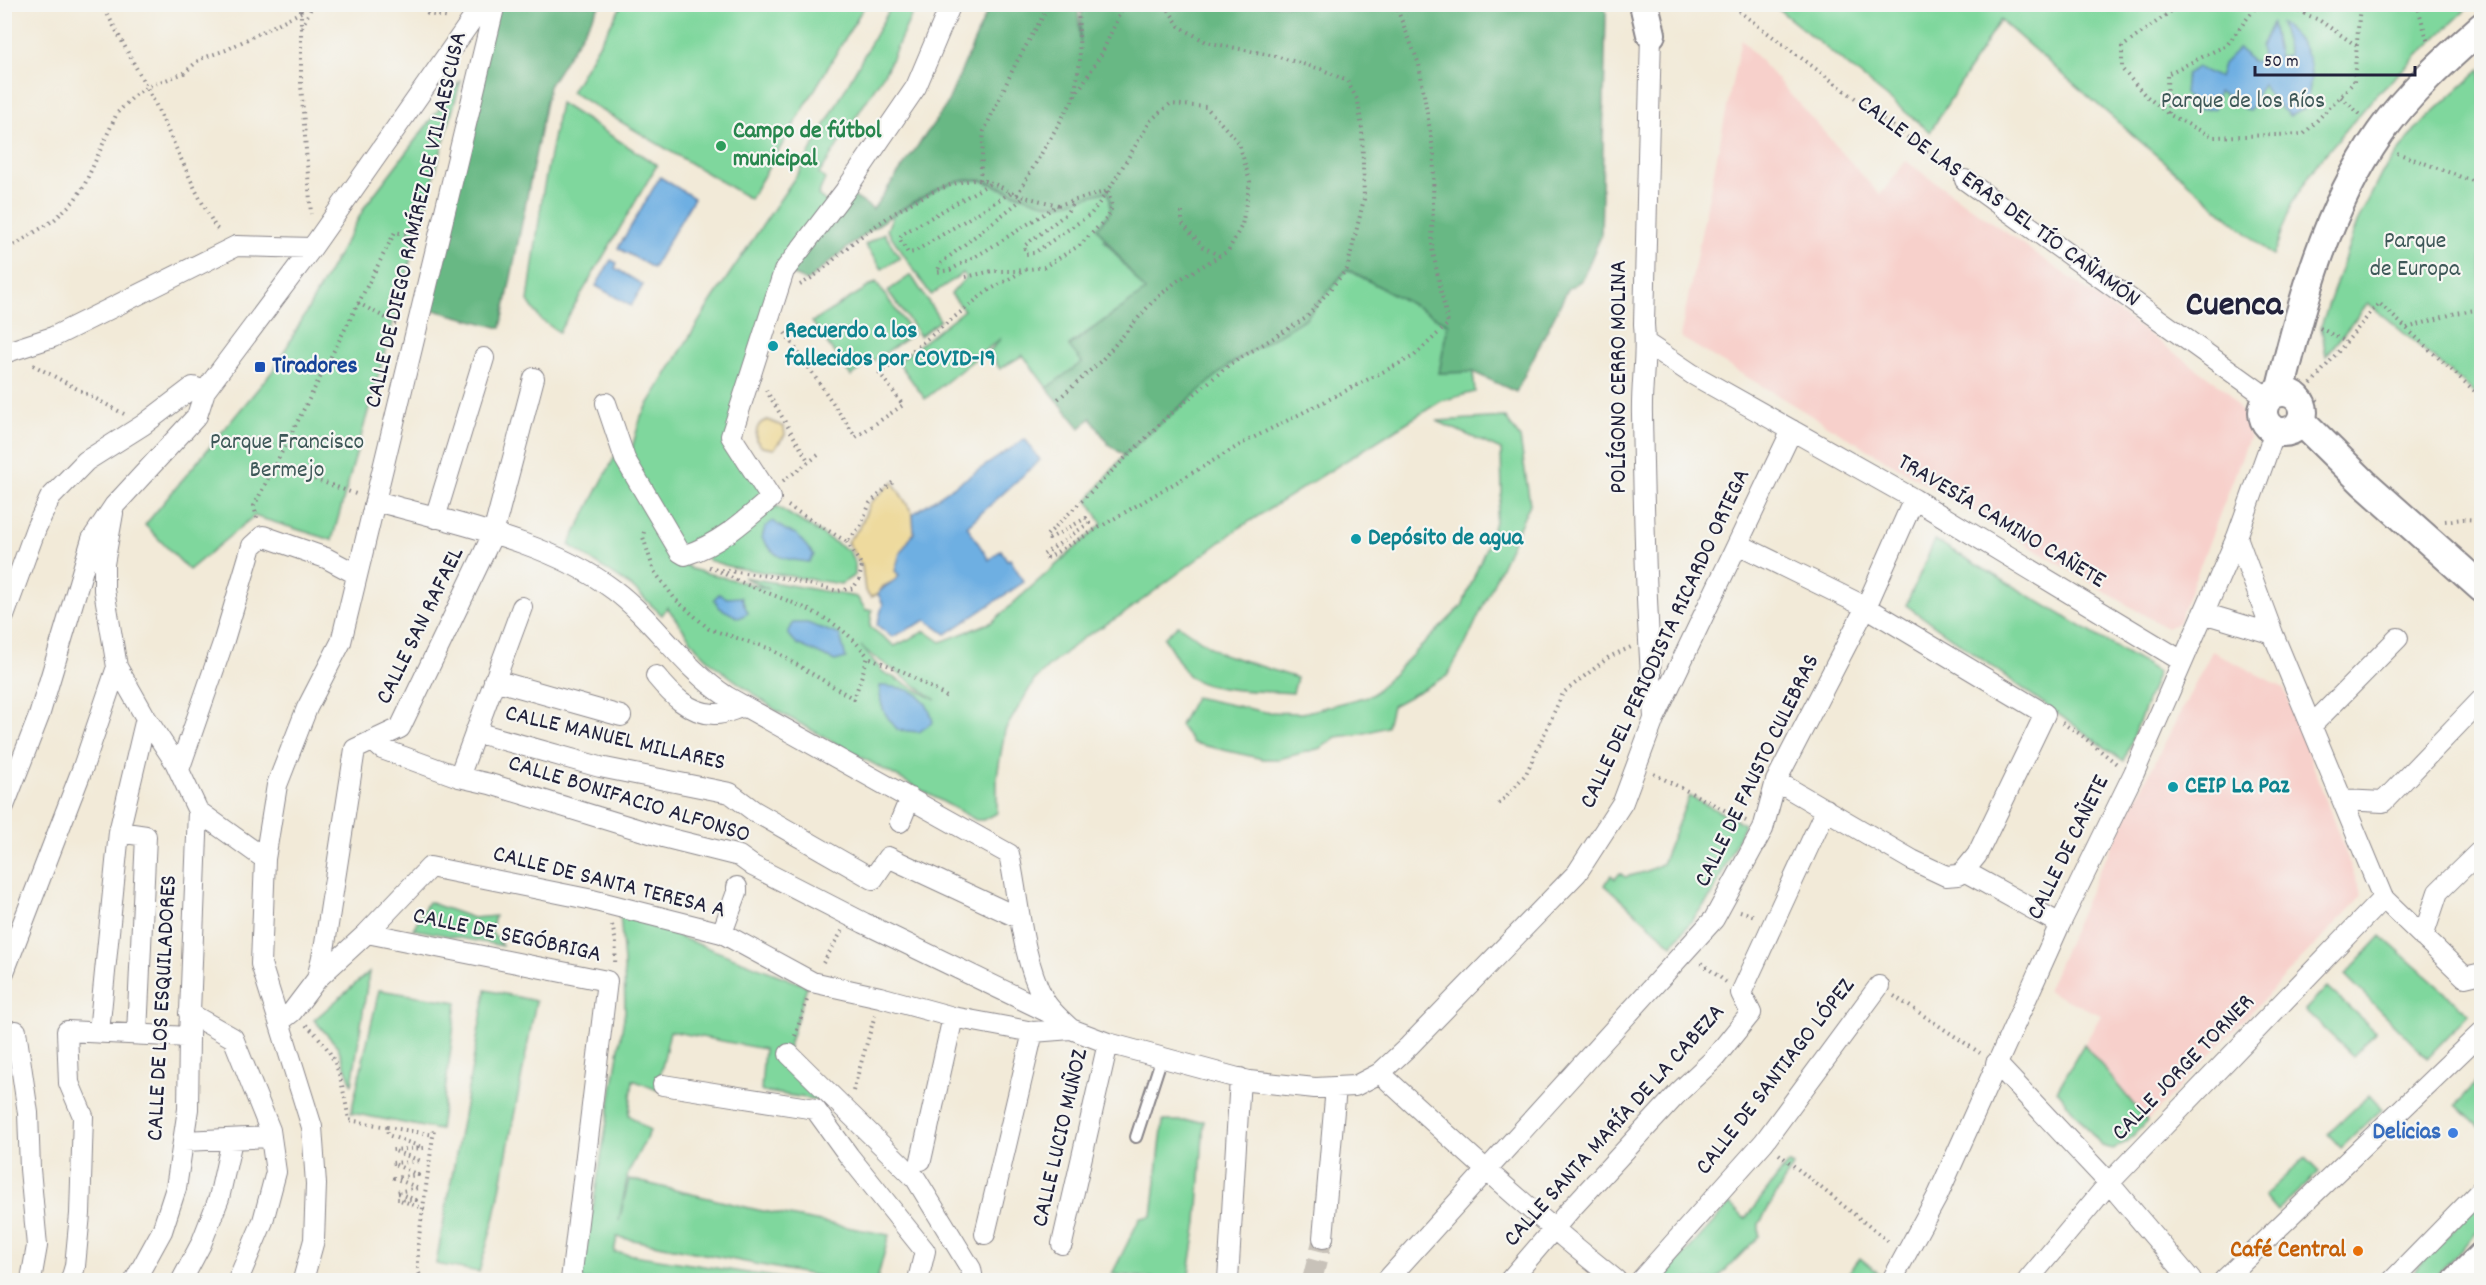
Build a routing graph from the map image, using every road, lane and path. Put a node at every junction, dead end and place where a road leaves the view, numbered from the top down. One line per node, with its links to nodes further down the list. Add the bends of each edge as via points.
1 (9, 4): 24 (path)
2 (102, 4): 30 (path)
3 (301, 4): 22 (path)
4 (313, 4): 26 (path)
5 (419, 4): 23 (path, via 428,14)
6 (483, 4): 23 (street, CALLE DE DIEGO RAMÍREZ DE VILLAESCUSA)
7 (495, 4): 45 (street, CALLE DE DIEGO RAMÍREZ DE VILLAESCUSA)
8 (951, 4): 53 (street, via 916,87 784,271)
9 (1050, 4): 33 (path, via 984,131)
10 (1078, 4): 31 (path, via 1080,61)
11 (1124, 4): 31 (path, via 1102,53)
12 (1164, 4): 13 (path, via 1179,26 1206,42 1275,56 1347,81 1358,101 1364,199 1347,269 1306,318 1230,365 1167,417 1047,535 1049,539 1086,518 1089,523 1044,555 1047,558 1245,442 1414,356 1448,324 1432,248 1434,156 1419,64)
13 (1395, 4)
14 (1644, 4): 27 (street)
15 (1655, 4): 27 (street)
16 (1729, 4): 34 (path, CALLE DE LAS ERAS DEL TÍO CAÑAMÓN)
17 (2181, 4): 32 (path, via 2121,47 2122,69)
18 (2258, 4): 32 (path, via 2227,45 2167,74)
19 (2282, 4): 28 (path, via 2319,20)
20 (2360, 4): 28 (path)
21 (2417, 4): 29 (path, via 2430,49)
22 (302, 12): 26 (path); 30 (path, via 200,59 174,78)
23 (471, 21): 47 (street, CALLE DE DIEGO RAMÍREZ DE VILLAESCUSA)
24 (4, 23)
25 (2481, 27): 29 (street)
26 (302, 28): 47 (path, via 301,85)
27 (1651, 34): 57 (street, POLÍGONO CERRO MOLINA)
28 (2357, 46): 32 (path, via 2354,82 2304,134 2213,137)
29 (2442, 63): 63 (street, via 2380,132 2348,184 2323,240)
30 (147, 87): 46 (path, via 195,191 216,228); 48 (path, via 117,113 74,201 54,220)
31 (1074, 98): 39 (path)
32 (2168, 114)
33 (980, 180): 35 (path); 53 (path, via 958,181 933,192 854,242)
34 (1965, 180): 63 (street, CALLE DE LAS ERAS DEL TÍO CAÑAMÓN)
35 (989, 184): 38 (path); 38 (path, via 904,233 899,238 908,253)
36 (2481, 189): 44 (path, via 2475,182)
37 (1108, 191): 41 (path); 41 (path, via 1090,214 1034,254 1026,254 1024,246 1066,214); 49 (path, via 1150,120 1170,104 1206,107 1239,143 1250,182 1242,225); 50 (path, via 1112,207 1108,217 1080,245 1044,267)
38 (1011, 192): 39 (path)
39 (1017, 195): 40 (path)
40 (1025, 197): 42 (path); 42 (path, via 941,263 937,272 950,270 985,251)
41 (1074, 201): 42 (path)
42 (1058, 205)
43 (1182, 212): 49 (path, via 1182,223 1203,247)
44 (2481, 230)
45 (438, 242): 52 (path, via 395,232); 56 (street, CALLE DE DIEGO RAMÍREZ DE VILLAESCUSA)
46 (236, 246): 47 (street); 58 (street, via 53,337)
47 (312, 248): 62 (street, CALLE DE DIEGO RAMÍREZ DE VILLAESCUSA)
48 (4, 252)
49 (1221, 256): 65 (path, via 1177,281 1153,301 1101,361)
50 (1026, 270): 51 (path); 53 (path, via 986,292 898,362 879,372 903,405 856,437)
51 (966, 277)
52 (358, 303): 56 (path); 73 (path)
53 (773, 305): 60 (street)
54 (2481, 309): 55 (path)
55 (2407, 328): 64 (path); 67 (path, via 2379,303 2306,390)
56 (416, 334): 77 (street, CALLE DE DIEGO RAMÍREZ DE VILLAESCUSA)
57 (1646, 343): 69 (street, TRAVESÍA CAMINO CAÑETE, via 1692,374); 98 (street, POLÍGONO CERRO MOLINA, via 1642,405)
58 (13, 350): 68 (path, via 28,363)
59 (484, 358): 80 (street)
60 (752, 366): 72 (path); 75 (street, via 731,436)
61 (534, 378): 82 (street, CALLE SAN RAFAEL)
62 (205, 391): 68 (street, via 193,387); 79 (street, CALLE DE DIEGO RAMÍREZ DE VILLAESCUSA, via 191,425)
63 (2274, 395): 67 (street, via 2290,394 2299,400 2303,410); 70 (street, via 2263,413 2264,420)
64 (2481, 398)
65 (1057, 400)
66 (606, 404): 78 (street, via 625,459)
67 (2312, 413): 70 (street, via 2287,432); 84 (street)
68 (143, 425): 95 (street, via 86,461 50,498)
69 (1792, 430): 76 (street, TRAVESÍA CAMINO CAÑETE); 87 (street, CALLE DEL PERIODISTA RICARDO ORTEGA)
70 (2275, 431): 85 (street, CALLE DE CAÑETE)
71 (821, 453): 72 (path)
72 (809, 462): 75 (path, via 773,488)
73 (275, 465): 77 (path); 83 (path, via 254,506)
74 (893, 482): 86 (path, via 870,503 860,526)
75 (771, 498): 86 (path); 88 (street, via 739,526)
76 (1914, 499): 92 (street, CALLE DE FAUSTO CULEBRAS); 100 (street, TRAVESÍA CAMINO CAÑETE)
77 (376, 501): 80 (street); 90 (street, CALLE DE DIEGO RAMÍREZ DE VILLAESCUSA)
78 (649, 501): 88 (street, via 674,545); 99 (path, via 643,537 654,570 675,599 710,629 771,649 854,699)
79 (114, 506): 101 (street, CALLE DE LOS ESQUILADORES, via 104,564 104,590); 122 (street, CALLE DE DIEGO RAMÍREZ DE VILLAESCUSA, via 92,539 39,716)
80 (435, 518): 82 (street)
81 (2481, 520): 84 (path, via 2442,522)
82 (493, 534): 106 (street, via 553,556 615,591 707,684); 113 (street, CALLE SAN RAFAEL, via 400,728)
83 (263, 536): 90 (street, via 326,558); 115 (street, via 252,546)
84 (2422, 536): 91 (street)
85 (2237, 537): 94 (street, CALLE DE CAÑETE); 96 (street)
86 (847, 542): 89 (path, via 862,566 853,588 838,591 784,578)
87 (1738, 544): 92 (street); 110 (street, CALLE DEL PERIODISTA RICARDO ORTEGA)
88 (685, 555): 89 (path)
89 (717, 570): 99 (path, via 788,599 839,626)
90 (356, 574): 129 (street, CALLE DE DIEGO RAMÍREZ DE VILLAESCUSA, via 341,642 307,708 277,785)
91 (2481, 588)
92 (1866, 606): 107 (street); 118 (street, CALLE DE FAUSTO CULEBRAS)
93 (522, 608): 103 (street)
94 (2203, 613): 96 (street); 100 (street, CALLE DE CAÑETE)
95 (4, 616)
96 (2273, 633): 111 (street)
97 (2398, 638): 111 (street)
98 (1648, 640): 110 (street, POLÍGONO CERRO MOLINA); 121 (path, via 1609,657 1563,693 1526,774)
99 (868, 657): 104 (path)
100 (2182, 661): 116 (street, CALLE DE CAÑETE)
101 (117, 668): 109 (street, CALLE DE LOS ESQUILADORES); 142 (street)
102 (656, 676): 106 (street, via 674,698 698,711 716,715)
103 (494, 680): 108 (street); 112 (street)
104 (947, 697)
105 (2481, 699): 120 (street, via 2383,802)
106 (742, 706): 119 (street)
107 (2045, 714): 116 (path); 130 (street, via 1977,855)
108 (621, 716)
109 (146, 718): 115 (street, CALLE DE LOS ESQUILADORES); 127 (street)
110 (1654, 719): 114 (street, CALLE DEL PERIODISTA RICARDO ORTEGA)
111 (2312, 724): 120 (street)
112 (475, 732): 117 (street); 135 (street, CALLE MANUEL MILLARES, via 600,766 730,793 754,811 873,879 888,857)
113 (373, 741): 117 (street, CALLE BONIFACIO ALFONSO, via 381,749); 144 (street, CALLE SAN RAFAEL, via 355,749)
114 (1635, 764): 126 (path); 164 (street, CALLE DEL PERIODISTA RICARDO ORTEGA, via 1623,802 1577,873)
115 (179, 770): 124 (street, CALLE DE LOS ESQUILADORES)
116 (2134, 773): 137 (street, CALLE DE CAÑETE)
117 (459, 777): 152 (street, CALLE BONIFACIO ALFONSO, via 739,856)
118 (1776, 781): 123 (street); 126 (street, CALLE DE FAUSTO CULEBRAS)
119 (910, 798): 125 (street); 135 (street, via 1009,854)
120 (2343, 800): 132 (street)
121 (1499, 804)
122 (4, 806)
123 (1826, 808): 130 (street, via 1946,876); 136 (street, CALLE SANTA MARÍA DE LA CABEZA)
124 (198, 812): 129 (street); 149 (street, CALLE DE LOS ESQUILADORES)
125 (900, 822)
126 (1763, 829): 134 (street, CALLE DE FAUSTO CULEBRAS)
127 (118, 832): 154 (street); 157 (street, via 146,836)
128 (2481, 849): 140 (street, via 2438,892)
129 (264, 859): 151 (street, CALLE DE DIEGO RAMÍREZ DE VILLAESCUSA, via 261,964)
130 (1964, 871): 137 (street)
131 (737, 887): 139 (street)
132 (2384, 898): 140 (street); 177 (street, CALLE JORGE TORNER)
133 (588, 899): 138 (street, CALLE DE SANTA TERESA A, via 430,867); 139 (street, CALLE DE SANTA TERESA A); 145 (path, via 586,917 612,924 615,969)
134 (1722, 904): 136 (path); 141 (street, CALLE DE FAUSTO CULEBRAS)
135 (1019, 918): 152 (street, via 1044,999)
136 (1773, 922): 147 (street, CALLE SANTA MARÍA DE LA CABEZA)
137 (2060, 924): 163 (street, CALLE DE CAÑETE)
138 (367, 933): 144 (street); 145 (street, CALLE DE SEGÓBRIGA)
139 (722, 933): 148 (street, CALLE DE SANTA TERESA A, via 812,982)
140 (2423, 937): 143 (street, via 2465,977)
141 (1685, 952): 147 (path); 176 (street, CALLE DE FAUSTO CULEBRAS)
142 (4, 972)
143 (2481, 973)
144 (317, 979): 151 (street, via 292,1012)
145 (607, 981): 193 (street, CALLE DE SEGÓBRIGA)
146 (1879, 986): 163 (path); 174 (street, CALLE DE SANTIAGO LÓPEZ)
147 (1741, 993): 180 (street, CALLE SANTA MARÍA DE LA CABEZA, via 1750,1013 1714,1059)
148 (880, 997): 150 (street, CALLE DE SANTA TERESA A); 168 (path)
149 (189, 1013): 158 (street, CALLE DE LOS ESQUILADORES); 170 (street, via 232,1038)
150 (953, 1017): 155 (street, CALLE DE SANTA TERESA A); 175 (street)
151 (279, 1022): 191 (street, CALLE DE DIEGO RAMÍREZ DE VILLAESCUSA, via 312,1127 314,1240)
152 (1065, 1024): 155 (street, CALLE DE SANTA TERESA A); 160 (street, CALLE DE SANTA TERESA A)
153 (16, 1031): 186 (street, via 28,1113 37,1246)
154 (99, 1032): 157 (street); 187 (street, via 67,1031 69,1083 83,1116 80,1214)
155 (1033, 1032): 181 (street)
156 (2481, 1032): 204 (street)
157 (137, 1034): 158 (street)
158 (189, 1037): 172 (street, CALLE DE LOS ESQUILADORES)
159 (321, 1038): 169 (path, via 340,1069 349,1120)
160 (1108, 1043): 162 (street, CALLE DE SANTA TERESA A); 183 (street, CALLE LUCIO MUÑOZ)
161 (789, 1054): 168 (street)
162 (1162, 1057): 165 (street, CALLE DE SANTA TERESA A); 171 (lane)
163 (1996, 1063): 177 (street); 185 (street, CALLE DE CAÑETE)
164 (1380, 1073): 167 (street, CALLE DEL PERIODISTA RICARDO ORTEGA, via 1354,1086); 176 (street)
165 (1240, 1078): 167 (street, CALLE DEL PERIODISTA RICARDO ORTEGA); 196 (street)
166 (663, 1085): 194 (street, via 815,1109 925,1251)
167 (1336, 1087): 182 (street)
168 (848, 1112): 195 (street, via 916,1179 970,1269)
169 (387, 1127): 179 (path, via 434,1132); 179 (path, via 388,1135 424,1148 392,1150 421,1161 392,1163 418,1175 394,1178 419,1188 396,1192 416,1200 397,1199)
170 (271, 1137): 173 (street); 190 (street, via 276,1172 263,1221)
171 (1136, 1137)
172 (184, 1140): 173 (street); 188 (street, CALLE DE LOS ESQUILADORES, via 176,1188 162,1231)
173 (232, 1140): 189 (street, via 219,1198)
174 (1764, 1142): 185 (path); 200 (street, CALLE DE SANTIAGO LÓPEZ)
175 (921, 1160)
176 (1485, 1170): 180 (street); 197 (street, CALLE DE FAUSTO CULEBRAS)
177 (2109, 1183): 202 (street, CALLE JORGE TORNER); 203 (street)
178 (2481, 1189): 205 (street)
179 (425, 1209): 192 (path, via 418,1244)
180 (1553, 1230): 198 (street, CALLE SANTA MARÍA DE LA CABEZA); 199 (street)
181 (985, 1234)
182 (1323, 1238)
183 (1062, 1244)
184 (2481, 1256): 206 (street)
185 (1906, 1257): 201 (street, CALLE DE CAÑETE)
186 (31, 1281)
187 (71, 1281)
188 (135, 1281)
189 (182, 1281)
190 (238, 1281)
191 (303, 1281)
192 (422, 1281)
193 (571, 1281)
194 (918, 1281)
195 (973, 1281)
196 (1228, 1281)
197 (1387, 1281)
198 (1510, 1281)
199 (1616, 1281)
200 (1641, 1281)
201 (1892, 1281)
202 (2028, 1281)
203 (2191, 1281)
204 (2224, 1281)
205 (2393, 1281)
206 (2458, 1281)

